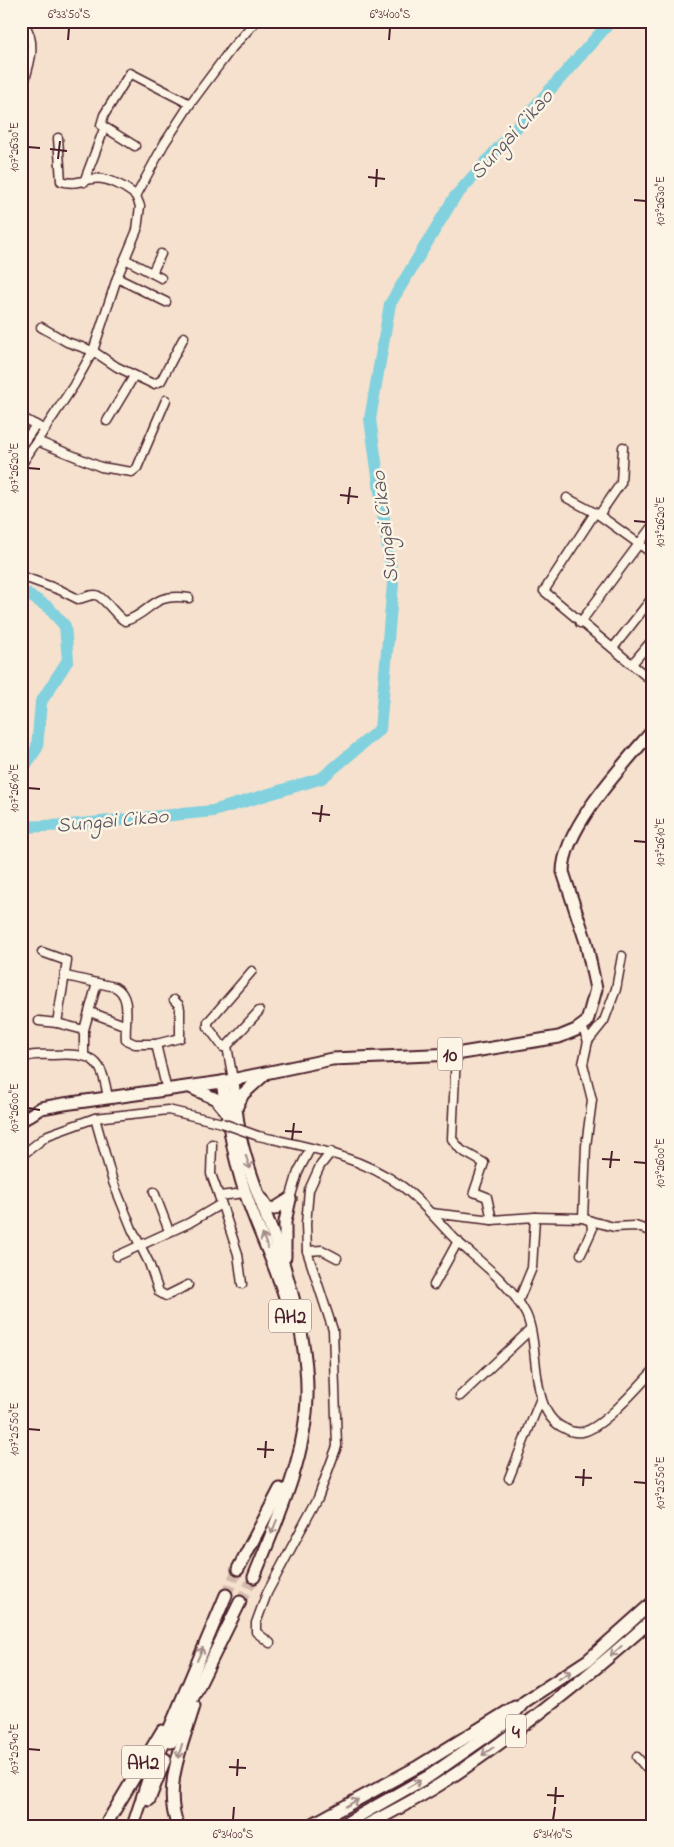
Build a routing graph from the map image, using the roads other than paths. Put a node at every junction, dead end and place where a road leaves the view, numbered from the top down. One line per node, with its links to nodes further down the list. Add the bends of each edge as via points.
1 (22, 21): 3 (street, via 32,49)
2 (256, 21): 4 (street)
3 (21, 92)
4 (190, 104): 5 (street, via 131,73 104,116 101,125); 9 (street)
5 (104, 129): 7 (street); 8 (street)
6 (58, 138): 8 (street, via 60,179)
7 (135, 146)
8 (84, 182): 9 (street, via 91,178 113,182)
9 (136, 196): 11 (street, via 140,206 139,224)
10 (161, 254): 12 (street)
11 (125, 258): 12 (street); 13 (street)
12 (152, 273): 14 (street)
13 (117, 278): 15 (street); 18 (street)
14 (161, 278)
15 (166, 302)
16 (41, 327): 18 (street, via 67,342)
17 (184, 338): 19 (street, via 162,381 153,384)
18 (93, 351): 19 (street); 24 (street)
19 (134, 376): 22 (street)
20 (166, 400): 25 (street, via 137,468 132,472 101,467)
21 (21, 417): 23 (street)
22 (106, 421)
23 (36, 424): 24 (street); 26 (street)
24 (45, 430): 25 (street)
25 (37, 441): 28 (street)
26 (21, 446)
27 (623, 447): 30 (street, via 620,483)
28 (21, 465)
29 (567, 498): 30 (street)
30 (597, 514): 32 (street); 37 (street, via 544,591)
31 (653, 524): 32 (street)
32 (639, 543): 33 (street); 37 (street)
33 (653, 554)
34 (21, 576): 36 (street, via 78,599 100,596 125,621 163,599)
35 (653, 597): 39 (street)
36 (189, 598)
37 (580, 623): 39 (street)
38 (653, 640): 40 (street)
39 (613, 648): 40 (street)
40 (632, 664): 41 (street)
41 (653, 682)
42 (653, 730): 54 (highway, via 610,780 567,847 563,860 563,872 584,937 596,989 590,1014)
43 (42, 952): 46 (street, via 67,961)
44 (622, 956): 56 (street, via 616,989 604,1021)
45 (252, 971): 58 (street, via 208,1022 218,1040)
46 (66, 976): 47 (street); 52 (street)
47 (97, 983): 50 (street); 53 (street, via 115,987 124,994 127,1003)
48 (174, 1000): 57 (street, via 180,1005 180,1038)
49 (259, 1011): 58 (street)
50 (90, 1012): 53 (street); 55 (street)
51 (39, 1021): 52 (street)
52 (57, 1023): 55 (street)
53 (124, 1025): 57 (street, via 129,1043)
54 (582, 1027): 56 (street); 59 (highway, 10, via 559,1037)
55 (84, 1030): 60 (street)
56 (588, 1041): 81 (street, via 583,1064 592,1100 586,1146)
57 (156, 1044): 65 (street)
58 (227, 1046): 63 (street)
59 (456, 1054): 62 (highway, 10, via 346,1058); 82 (street, via 452,1139 461,1150 484,1163 474,1192 487,1197)
60 (84, 1055): 61 (street, via 32,1054); 66 (street, via 101,1067)
61 (21, 1060)
62 (267, 1073): 63 (highway, 10); 67 (highway, via 243,1094)
63 (227, 1081): 64 (highway, 10); 67 (highway, AH2)
64 (190, 1087): 65 (highway, 10); 67 (highway, via 216,1099)
65 (166, 1091): 66 (highway, 10)
66 (108, 1099): 69 (highway, 10, via 41,1108)
67 (228, 1115): 68 (street, via 168,1110); 71 (street, bridge, via 258,1136); 75 (highway, AH2, via 232,1149); 76 (highway, AH2, one-way to 76)
68 (95, 1118): 73 (street, via 48,1135); 86 (street, via 113,1182)
69 (21, 1121)
70 (212, 1144): 78 (street, via 211,1174)
71 (310, 1149): 72 (street); 77 (street, via 298,1172)
72 (331, 1152): 79 (street, via 378,1171 403,1187); 87 (street, via 320,1166 309,1192)
73 (21, 1156)
74 (154, 1192): 83 (street)
75 (245, 1192): 78 (street); 101 (highway, AH2, one-way to 75, via 275,1500 288,1467 302,1395 290,1317 279,1278)
76 (258, 1193): 77 (highway, via 270,1209 280,1208); 91 (highway)
77 (290, 1199): 91 (highway, via 284,1244)
78 (220, 1200): 83 (street); 92 (street, via 238,1254)
79 (431, 1214): 82 (street); 85 (street)
80 (535, 1217): 81 (street); 82 (street); 95 (street, via 532,1268)
81 (587, 1219): 84 (street, via 614,1227 635,1226); 88 (street, via 592,1230)
82 (492, 1220)
83 (169, 1231): 86 (street)
84 (653, 1232)
85 (458, 1241): 94 (street); 95 (street, via 492,1271)
86 (140, 1245): 89 (street); 93 (street, via 160,1295 166,1296)
87 (307, 1251): 90 (street, via 322,1250); 107 (street, via 334,1330 337,1446 318,1498 266,1593 256,1632)
88 (581, 1254)
89 (117, 1256)
90 (337, 1258)
91 (286, 1273): 102 (highway, one-way to 102, via 304,1345 306,1413 280,1511)
92 (242, 1284)
93 (188, 1285)
94 (434, 1285)
95 (518, 1302): 96 (street)
96 (530, 1330): 98 (street); 99 (street)
97 (653, 1371): 99 (street, via 606,1417 583,1432 573,1432 555,1423)
98 (460, 1396)
99 (541, 1398): 100 (street)
100 (509, 1478)
101 (238, 1569)
102 (254, 1577)
103 (226, 1595): 109 (highway, AH2, one-way to 103)
104 (240, 1602): 108 (highway)
105 (653, 1602): 110 (highway, 4, one-way to 105, via 588,1660)
106 (653, 1619): 119 (highway, 4, one-way to 119, via 596,1669 514,1732 438,1786)
107 (270, 1643)
108 (206, 1672): 115 (highway, via 174,1734); 116 (highway, one-way to 116, via 176,1764 172,1802)
109 (180, 1699): 113 (highway, AH2); 114 (highway, AH2)
110 (524, 1702): 117 (highway, one-way to 110, via 419,1766); 118 (highway, 4, one-way to 110, via 431,1775 507,1722)
111 (637, 1757): 112 (street)
112 (653, 1776)
113 (105, 1826)
114 (133, 1826)
115 (141, 1826)
116 (178, 1826)
117 (309, 1826)
118 (341, 1826)
119 (365, 1826)

